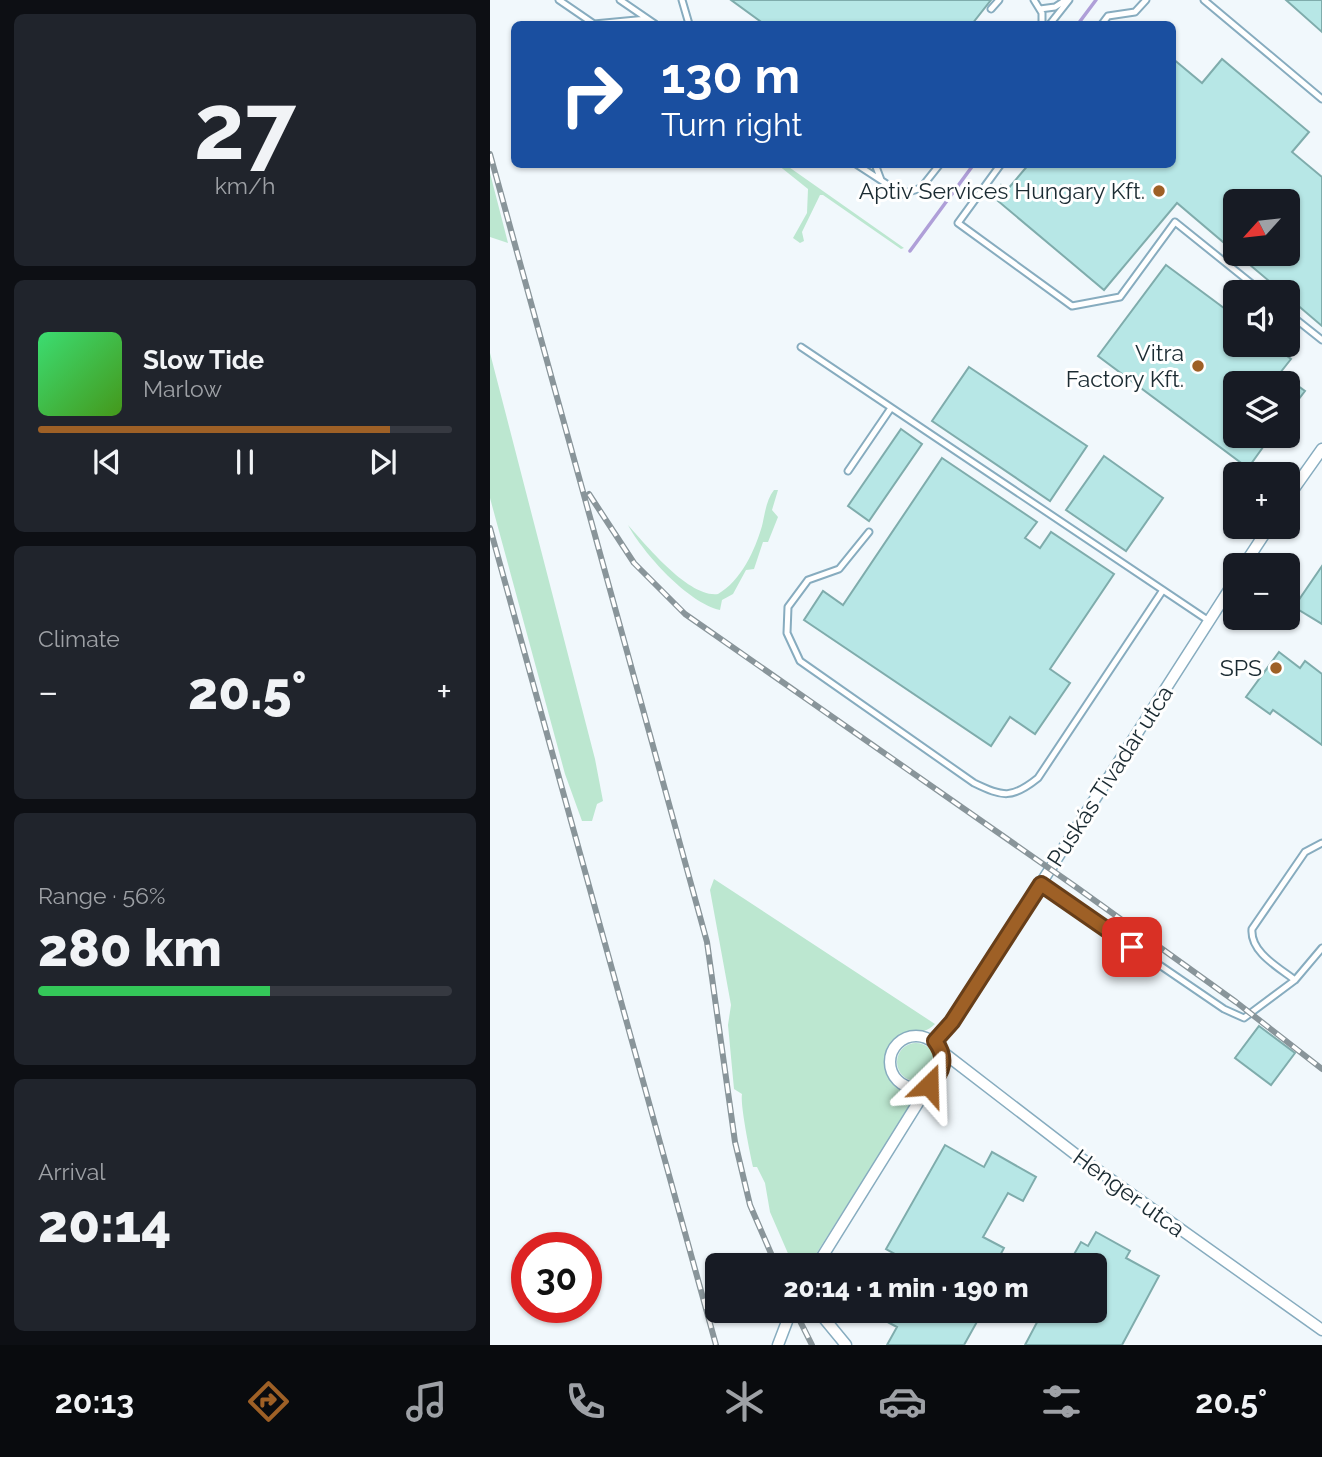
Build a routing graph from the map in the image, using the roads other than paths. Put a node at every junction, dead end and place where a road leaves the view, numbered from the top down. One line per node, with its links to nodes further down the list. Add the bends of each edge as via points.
1 (559, 0): 12 (lane)
2 (620, 0): 11 (lane)
3 (682, 0): 15 (lane)
4 (999, 0): 9 (lane)
5 (1034, 0): 10 (lane)
6 (1067, 0): 10 (lane); 17 (lane)
7 (1146, 0): 18 (lane, via 1135,12 1108,16)
8 (1204, 0): 19 (lane)
9 (991, 9)
10 (1040, 9): 16 (lane)
11 (647, 19): 13 (lane); 14 (lane)
12 (590, 21)
13 (626, 21)
14 (650, 21)
15 (687, 21)
16 (1042, 21)
17 (1051, 21)
18 (1104, 21)
19 (1322, 99)
20 (861, 168): 24 (lane)
21 (875, 168): 24 (lane)
22 (937, 168): 24 (lane, via 921,188 902,194)
23 (998, 168): 25 (lane, via 958,223 1072,306 1120,297 1175,222)
24 (887, 187)
25 (1247, 280)
26 (1300, 323): 27 (lane)
27 (1322, 340)
28 (801, 347): 29 (lane)
29 (891, 408): 31 (lane); 34 (lane)
30 (1322, 449): 32 (street)
31 (848, 471)
32 (1300, 480)
33 (869, 532): 34 (lane, via 839,569 808,580 788,607 787,633 800,662 974,783 999,795 1021,792 1038,778)
34 (1163, 590): 36 (lane)
35 (1223, 599): 36 (street, Puskás Tivadar utca)
36 (1209, 621): 38 (street, Puskás Tivadar utca)
37 (1322, 843): 40 (lane, via 1305,852 1252,929 1255,946)
38 (1041, 884): 40 (lane, via 1236,1016 1251,1015); 41 (street, Puskás Tivadar utca)
39 (1322, 948): 40 (lane)
40 (1295, 980)
41 (937, 1046): 42 (street, Puskás Tivadar utca, via 940,1072); 42 (street, via 923,1036 911,1036 897,1044 891,1056 892,1073 901,1083 913,1088); 46 (street, Henger utca, via 1075,1154)
42 (929, 1085): 43 (street, Puskás Tivadar utca)
43 (824, 1253)
44 (786, 1323): 47 (street)
45 (828, 1323): 48 (street)
46 (1322, 1330)
47 (778, 1345)
48 (846, 1345)

